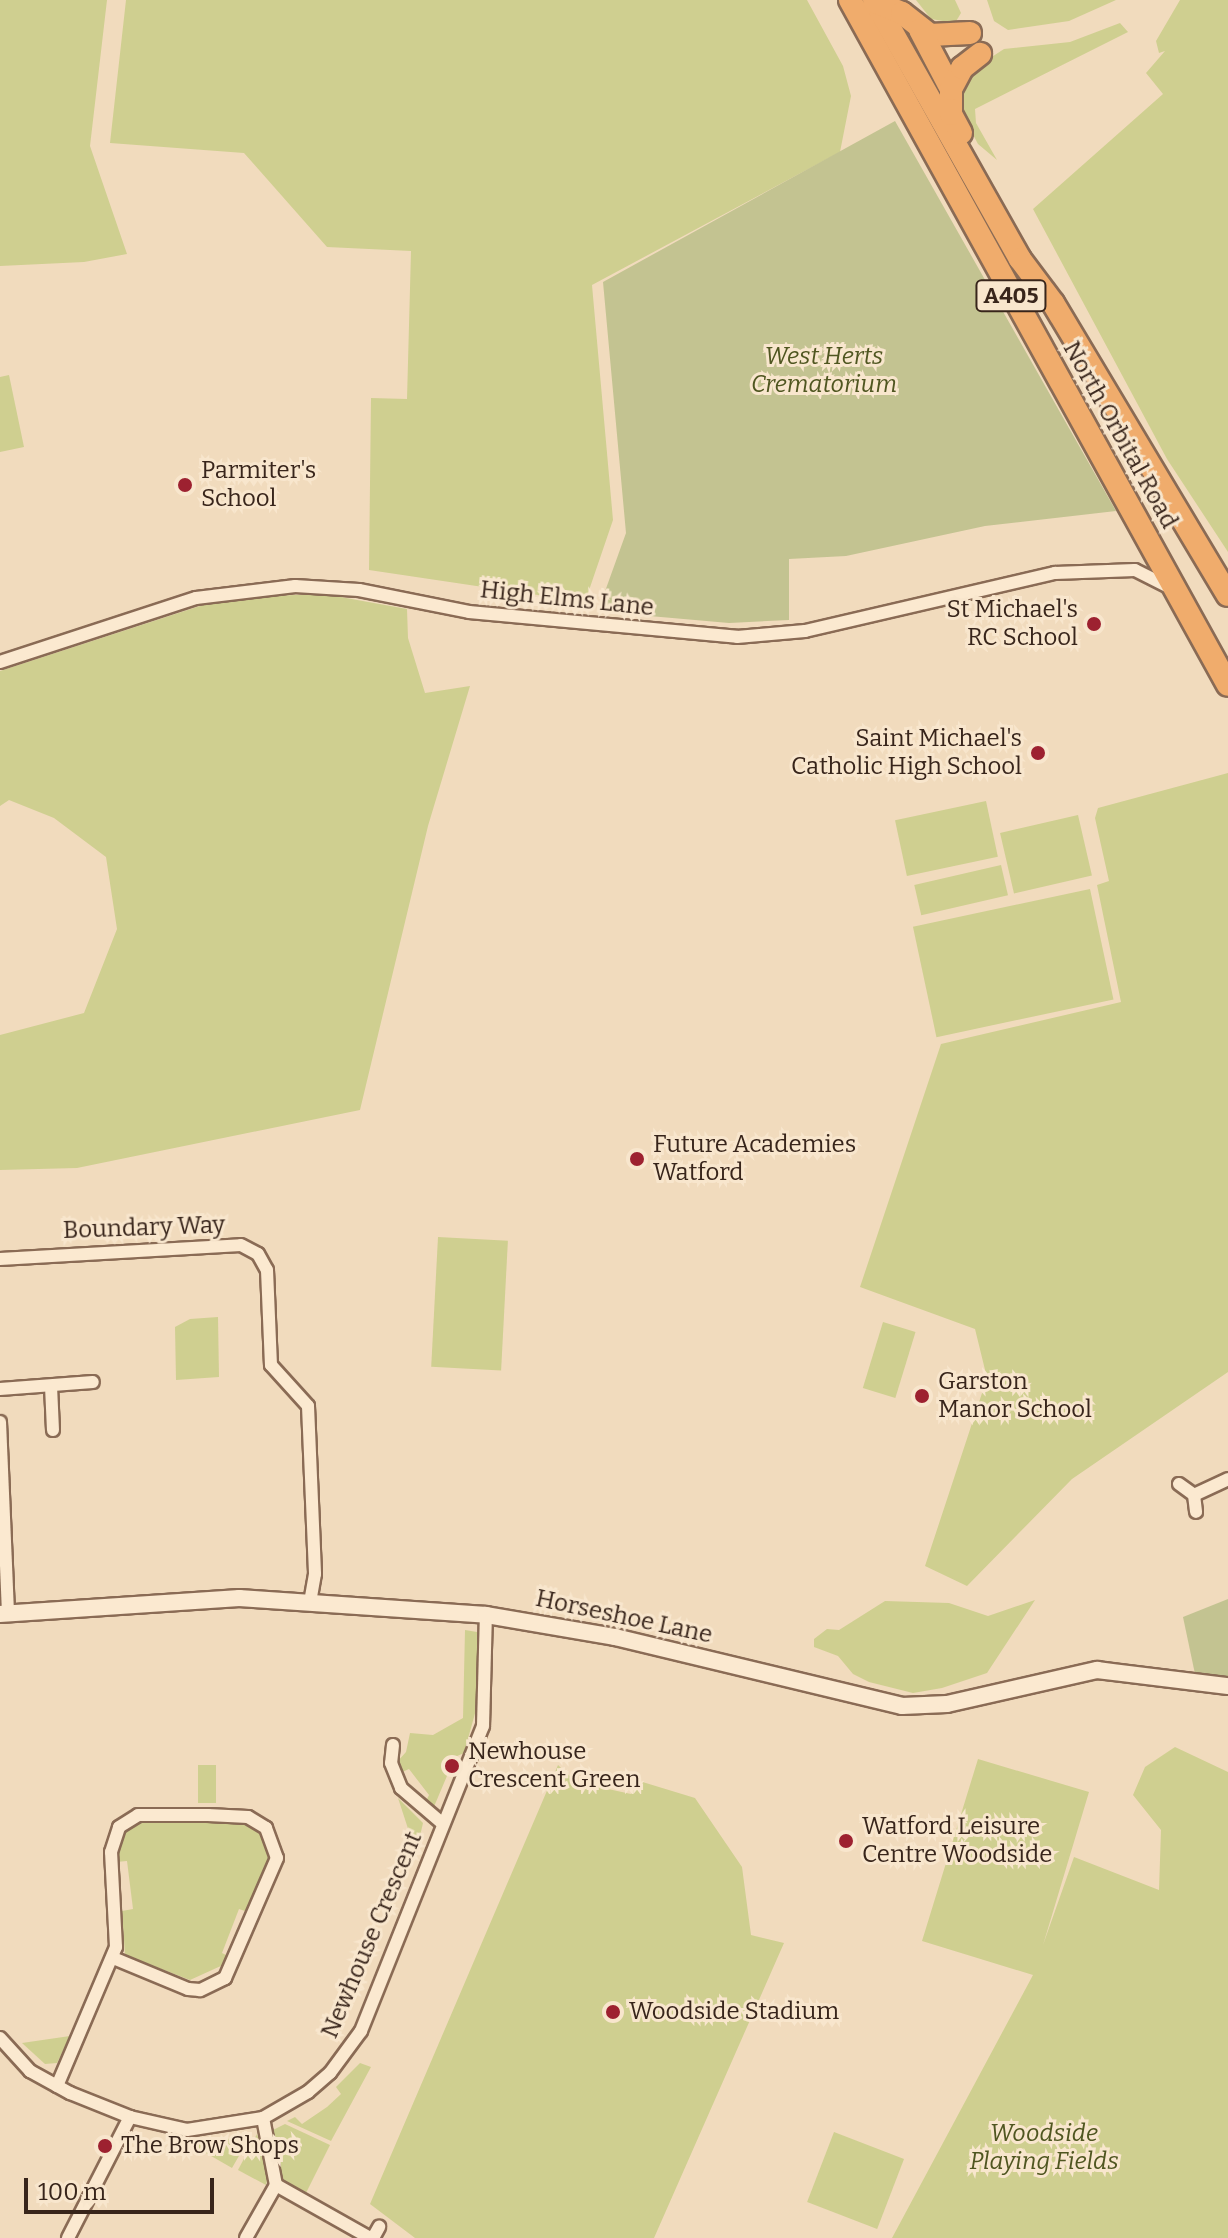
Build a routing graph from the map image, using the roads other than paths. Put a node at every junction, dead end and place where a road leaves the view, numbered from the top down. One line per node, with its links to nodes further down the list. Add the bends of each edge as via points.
1 (850, 0): 8 (highway, North Orbital Road / A405)
2 (875, 1): 3 (highway, A405, via 902,13); 7 (highway, North Orbital Road / A405, via 1020,259)
3 (920, 30): 4 (highway, A405, via 939,38); 6 (highway)
4 (970, 33)
5 (980, 54): 6 (highway, via 962,68)
6 (951, 89): 7 (highway, A405, via 957,127)
7 (1053, 303): 11 (highway, North Orbital Road / A405)
8 (1150, 542): 9 (street); 10 (highway, North Orbital Road / A405)
9 (1135, 570): 10 (street); 12 (street, High Elms Lane, via 1016,579 805,631 737,637 469,612 328,586 232,590)
10 (1176, 590): 13 (highway, North Orbital Road / A405)
11 (1228, 595)
12 (0, 662)
13 (1228, 685)
14 (0, 1259): 24 (street, Boundary Way, via 241,1245 258,1254 267,1270 271,1365 308,1406 315,1574)
15 (93, 1382): 16 (street)
16 (51, 1386): 17 (street); 19 (street)
17 (0, 1389)
18 (0, 1422): 25 (street)
19 (53, 1430)
20 (1228, 1479): 22 (street)
21 (1179, 1484): 22 (street)
22 (1194, 1495): 23 (street)
23 (1196, 1512)
24 (310, 1601): 25 (street, Horseshoe Lane, via 239,1598); 26 (street, Horseshoe Lane)
25 (4, 1614)
26 (486, 1615): 27 (street, Horseshoe Lane, via 601,1634 902,1706 947,1704 1097,1670); 29 (street, Newhouse Crescent, via 483,1726)
27 (1228, 1686)
28 (393, 1745): 29 (street, Newhouse Crescent, via 391,1763 401,1788)
29 (443, 1824): 34 (street, Newhouse Crescent, via 361,2031 319,2083)
30 (113, 1958): 30 (street, via 118,1929 112,1838 127,1819 248,1817 266,1828 277,1858 225,1978 200,1990 188,1989); 32 (street)
31 (0, 2038): 32 (street, Newhouse Crescent, via 30,2071)
32 (57, 2086): 33 (street, Newhouse Crescent)
33 (130, 2117): 34 (street, Newhouse Crescent, via 187,2130); 37 (street)
34 (263, 2118): 35 (street)
35 (276, 2185): 36 (street); 38 (street)
36 (374, 2234)
37 (68, 2238)
38 (246, 2238)

